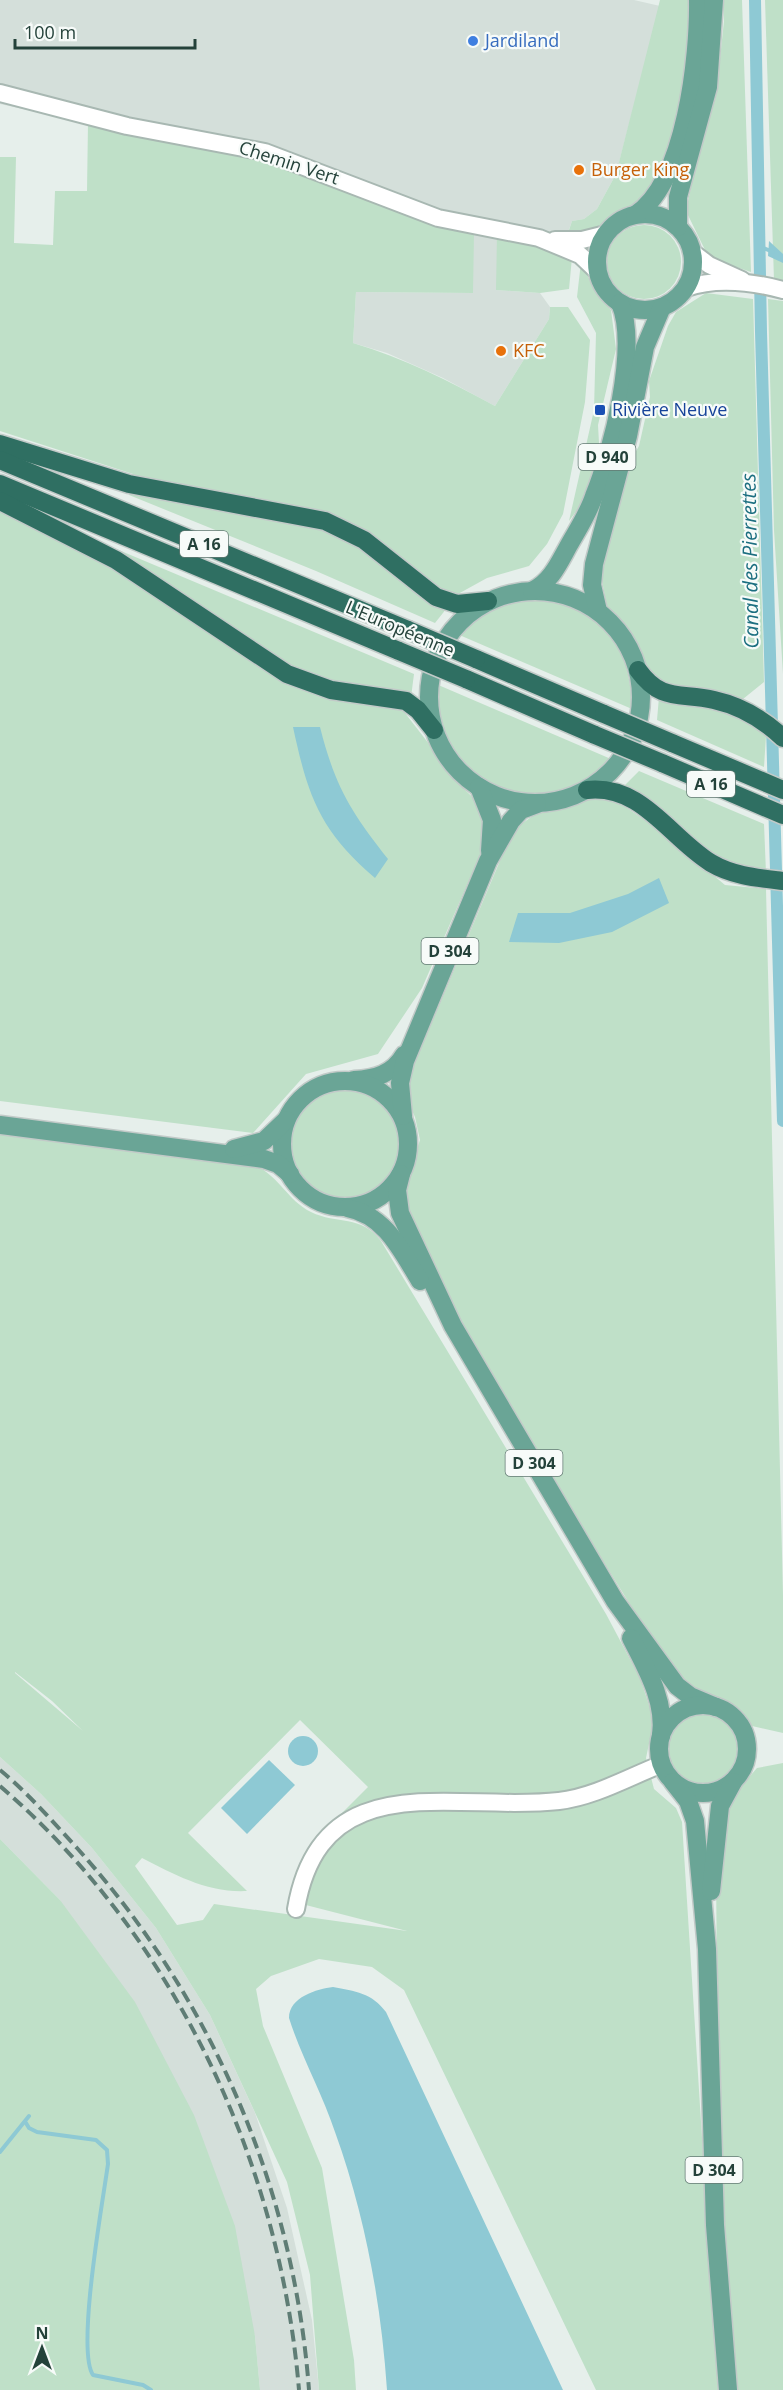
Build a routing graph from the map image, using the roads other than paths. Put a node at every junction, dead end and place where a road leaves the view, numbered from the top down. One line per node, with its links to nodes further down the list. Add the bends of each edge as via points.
1 (698, 0): 4 (main road, via 695,66 681,134 660,186)
2 (714, 0): 5 (main road, via 708,87 678,196)
3 (0, 93): 7 (street, Chemin Vert, via 139,128 265,152 438,218)
4 (635, 215): 5 (main road, via 656,215); 6 (main road, via 620,221)
5 (678, 227): 8 (main road)
6 (606, 234): 7 (street, via 582,240); 9 (main road, via 597,254)
7 (539, 238): 9 (street, via 580,255)
8 (693, 252): 10 (street, via 709,265); 11 (main road, via 693,268)
9 (598, 272): 13 (main road, via 607,291)
10 (748, 283): 11 (street, via 702,283); 12 (street)
11 (686, 288): 14 (main road)
12 (780, 289)
13 (620, 303): 14 (main road, via 642,310); 19 (main road, D 940, via 626,327 625,362 601,478 557,567)
14 (662, 307): 21 (main road, D 940, via 645,347 628,436 594,564 592,585)
15 (0, 444): 20 (highway, via 129,484 325,521 364,540 436,597 457,604)
16 (0, 460): 27 (highway, L'Européenne / A 16, bridge)
17 (0, 484): 29 (highway, L'Européenne / A 16, bridge)
18 (0, 501): 23 (highway, via 121,564 287,674 331,690 406,701)
19 (532, 591): 20 (main road); 21 (main road, via 564,595)
20 (488, 601): 23 (main road, via 457,625 436,658 429,691)
21 (598, 611): 22 (main road, via 621,635)
22 (638, 670): 24 (highway, via 665,694 713,699 753,715); 26 (main road, via 641,704 634,736 617,765)
23 (434, 730): 25 (main road, via 449,760)
24 (783, 738)
25 (478, 787): 28 (main road, via 510,800); 30 (main road, D 304, via 492,820)
26 (587, 790): 28 (main road, via 566,799); 31 (highway, via 612,790 633,798 708,861 733,873)
27 (783, 790)
28 (538, 803): 30 (main road, D 304, via 514,817)
29 (783, 814)
30 (488, 861): 32 (main road, D 304)
31 (783, 881)
32 (413, 1040): 33 (main road, D 304, via 398,1064 387,1072 371,1079); 35 (main road, D 304, via 400,1083)
33 (345, 1081): 34 (main road, via 311,1092 295,1106); 35 (main road, via 380,1091)
34 (288, 1119): 37 (main road, via 271,1137 253,1146); 38 (main road, via 282,1149)
35 (403, 1119): 39 (main road, via 409,1144)
36 (0, 1125): 37 (main road)
37 (203, 1149): 38 (main road, via 264,1159)
38 (290, 1174): 40 (main road, via 311,1197)
39 (401, 1174): 40 (main road, via 376,1200); 41 (main road, D 304, via 397,1190 400,1213)
40 (340, 1207): 41 (main road, D 304, via 365,1213 387,1231)
41 (453, 1326): 42 (main road, D 304)
42 (615, 1600): 43 (main road, D 304, via 677,1686); 44 (main road, D 304, via 658,1699 663,1719)
43 (716, 1707): 44 (main road, via 682,1711 668,1722); 46 (main road, via 734,1718 745,1736 746,1756)
44 (661, 1738): 45 (main road)
45 (662, 1764): 47 (main road); 48 (street, via 562,1801 406,1802 372,1808 338,1830 314,1856 300,1883)
46 (736, 1778): 47 (main road, via 723,1788 706,1793 689,1791); 49 (main road, D 304, via 722,1799 717,1817)
47 (674, 1782): 49 (main road, D 304, via 695,1821)
48 (296, 1909)
49 (707, 1949): 50 (main road, D 304, via 715,2224)
50 (728, 2390)

